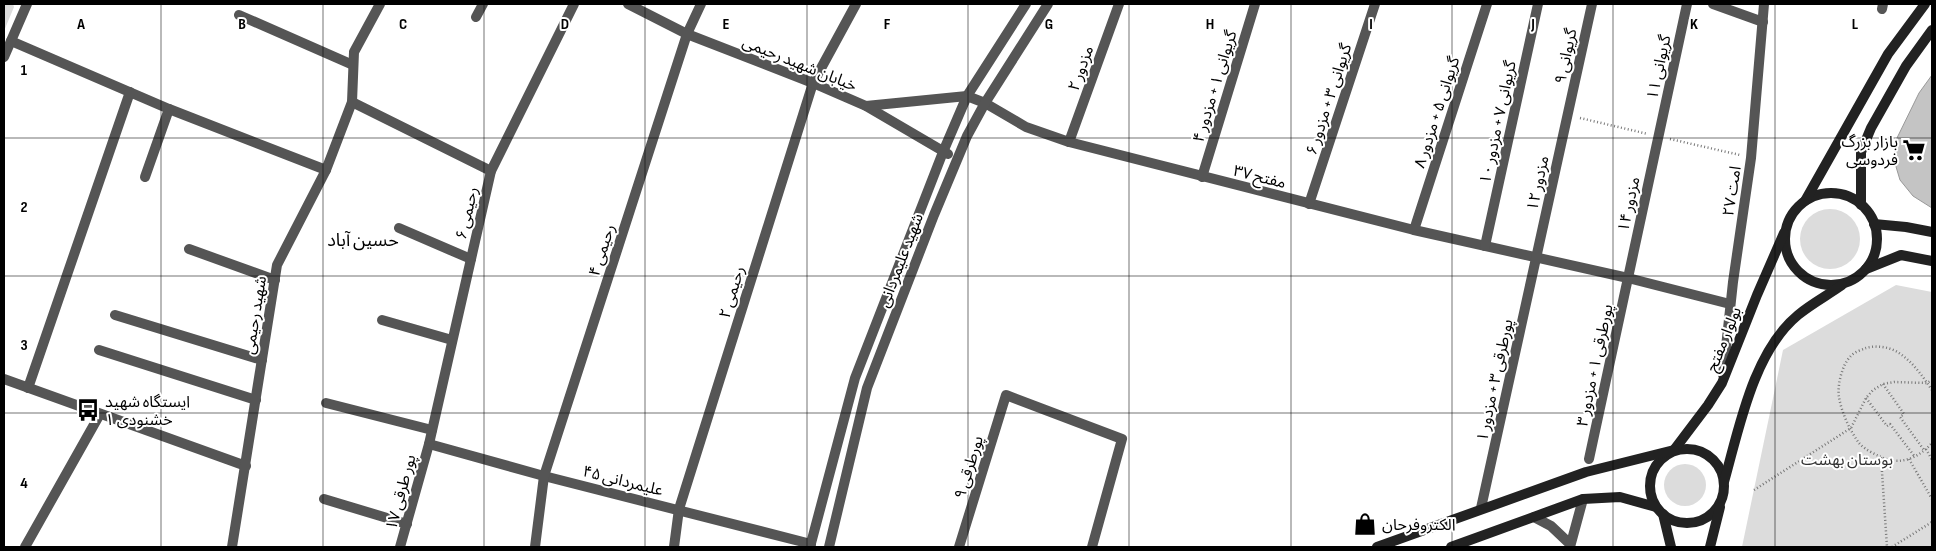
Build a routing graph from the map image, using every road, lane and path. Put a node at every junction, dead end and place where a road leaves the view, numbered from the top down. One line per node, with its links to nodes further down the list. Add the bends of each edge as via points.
1 (27, 4): 25 (street)
2 (380, 4): 27 (street, شهید رحیمی, via 354,52)
3 (483, 4): 21 (street)
4 (574, 4): 42 (street, رحیمی ۶)
5 (628, 4): 24 (street, خیابان شهید رحیمی)
6 (701, 4): 24 (street, رحیمی ۴)
7 (856, 4): 28 (street, رحیمی ۲)
8 (1026, 4): 30 (street, شهید علیمردانی)
9 (1048, 4): 32 (street, شهید علیمردانی)
10 (1119, 4): 37 (street, مزدور ۲)
11 (1255, 4): 44 (street, گریوانی ۱ + مزدور ۴)
12 (1375, 4): 46 (street, گریوانی ۳ + مزدور ۶)
13 (1487, 4): 50 (street, گریوانی ۵ + مزدور ۸)
14 (1538, 4): 53 (street, گریوانی ۷ + مزدور ۱۰)
15 (1592, 4): 35 (street, گریوانی ۹)
16 (1687, 4): 36 (street, گریوانی ۱۱)
17 (1713, 4): 22 (street)
18 (1764, 4): 22 (street, امت ۲۷)
19 (1925, 4): 45 (main road, via 1888,54)
20 (239, 15): 27 (street)
21 (476, 18)
22 (1763, 22): 40 (street, امت ۲۷)
23 (1932, 30): 47 (main road, via 1906,66 1861,152)
24 (687, 34): 28 (street, خیابان شهید رحیمی); 91 (street, رحیمی ۴)
25 (11, 41): 26 (street); 29 (street)
26 (4, 57)
27 (353, 65): 31 (street, شهید رحیمی)
28 (812, 83): 33 (street, خیابان شهید رحیمی); 99 (street, رحیمی ۲)
29 (130, 92): 34 (street); 73 (street)
30 (968, 96): 32 (street, مفتح ۳۷); 33 (street); 38 (street, شهید علیمردانی)
31 (352, 102): 41 (street, شهید رحیمی); 42 (street)
32 (984, 103): 37 (street, مفتح ۳۷, via 1026,127); 39 (street, شهید علیمردانی)
33 (866, 106): 38 (street, خیابان شهید رحیمی)
34 (169, 109): 41 (street); 43 (street)
35 (1568, 115): 36 (path); 55 (street, مزدور ۱۲)
36 (1658, 136): 40 (path); 59 (street, مزدور ۱۴)
37 (1069, 142): 44 (street, مفتح ۳۷)
38 (943, 152): 39 (street, خیابان شهید رحیمی); 105 (street, شهید علیمردانی, via 855,378)
39 (957, 158): 113 (street, شهید علیمردانی, via 867,388)
40 (1751, 158): 62 (street, امت ۲۷)
41 (326, 170): 60 (street, شهید رحیمی, via 277,265)
42 (491, 171): 56 (street, رحیمی ۶)
43 (145, 177)
44 (1202, 177): 46 (street, مفتح ۳۷)
45 (1805, 201): 47 (main road, via 1828,193 1851,198); 51 (main road, via 1796,209)
46 (1309, 204): 50 (street, مفتح ۳۷)
47 (1861, 205): 48 (main road)
48 (1874, 224): 52 (main road); 58 (main road, via 1876,248)
49 (399, 228): 56 (street)
50 (1414, 230): 53 (street, مفتح ۳۷)
51 (1786, 230): 61 (main road, via 1787,254 1801,274 1822,284); 70 (main road, بولوار مفتح)
52 (1932, 232)
53 (1485, 246): 55 (street, مفتح ۳۷)
54 (189, 249): 60 (street)
55 (1536, 257): 59 (street, مفتح ۳۷); 98 (street, پورطرقی ۳ + مزدور ۱)
56 (471, 259): 65 (street, رحیمی ۶)
57 (1932, 261): 58 (main road, via 1901,255)
58 (1865, 270): 61 (main road)
59 (1628, 278): 62 (street, مفتح ۳۷); 87 (street, پورطرقی ۱ + مزدور ۳)
60 (274, 280): 67 (street, شهید رحیمی)
61 (1846, 283): 92 (main road, via 1797,316 1777,338 1760,368)
62 (1730, 304): 70 (street, امت ۲۷)
63 (115, 315): 67 (street)
64 (382, 320): 65 (street)
65 (452, 340): 80 (street, رحیمی ۶)
66 (99, 350): 76 (street)
67 (262, 360): 76 (street, شهید رحیمی)
68 (4, 379): 73 (street)
69 (1932, 380): 71 (path)
70 (1722, 383): 83 (main road, بولوار مفتح)
71 (1927, 383): 72 (path); 74 (path); 79 (path, via 1898,352 1876,346 1859,350 1849,357 1841,373 1838,396)
72 (1883, 384): 75 (path); 84 (path, via 1904,414 1900,416)
73 (28, 388): 78 (street)
74 (1932, 390)
75 (1866, 398): 79 (path); 86 (path)
76 (256, 400): 90 (street, شهید رحیمی)
77 (326, 403): 80 (street)
78 (100, 414): 90 (street); 107 (street)
79 (1851, 428): 85 (path, via 1859,444); 93 (path)
80 (432, 430): 82 (street, رحیمی ۶)
81 (1932, 443): 84 (path)
82 (429, 444): 91 (street, علیمردانی ۴۵); 103 (street, پور طرقی ۱۷)
83 (1674, 450): 92 (main road, via 1694,448 1703,452 1718,464); 98 (main road, via 1586,472); 100 (main road, via 1658,461 1650,479 1652,498)
84 (1925, 450): 86 (path); 89 (path)
85 (1880, 457): 88 (path, via 1898,462); 120 (path)
86 (1915, 457): 88 (path)
87 (1589, 459)
88 (1909, 459): 95 (path)
89 (1932, 460)
90 (246, 466): 108 (street, شهید رحیمی)
91 (544, 476): 99 (street, علیمردانی ۴۵); 110 (street, رحیمی ۴)
92 (1724, 482): 97 (main road)
93 (1754, 490)
94 (324, 499): 103 (street)
95 (1932, 499)
96 (1583, 500): 100 (main road, via 1620,497); 101 (main road); 106 (street)
97 (1721, 502): 100 (main road, via 1716,510 1700,521 1680,523); 119 (main road)
98 (1480, 508): 116 (main road)
99 (679, 509): 105 (street, علیمردانی ۴۵); 111 (street, رحیمی ۲)
100 (1660, 511): 118 (main road)
101 (1534, 517): 104 (main road); 106 (street, via 1551,526)
102 (1932, 522): 121 (path)
103 (407, 524): 109 (street, پور طرقی ۱۷)
104 (1475, 543): 117 (main road)
105 (810, 546): 112 (street, علیمردانی ۴۵)
106 (1570, 546)
107 (25, 547)
108 (232, 547)
109 (400, 547)
110 (535, 547)
111 (674, 547)
112 (824, 547)
113 (829, 547)
114 (959, 547): 115 (street, پورطرقی ۹, via 1006,395 1122,439)
115 (1092, 547)
116 (1377, 547)
117 (1451, 547)
118 (1670, 547)
119 (1710, 547)
120 (1887, 547)
121 (1892, 547)

